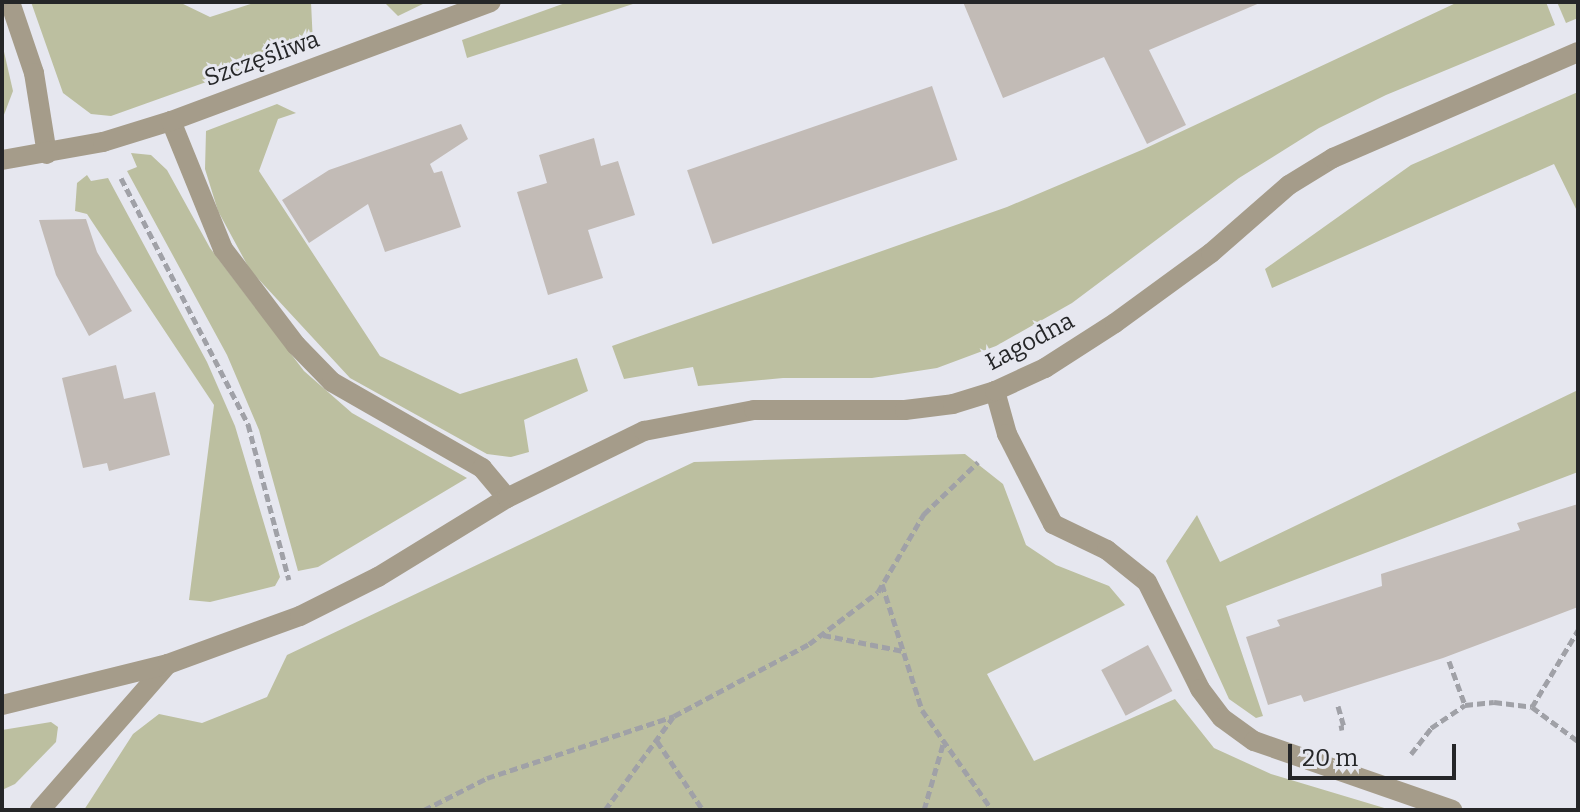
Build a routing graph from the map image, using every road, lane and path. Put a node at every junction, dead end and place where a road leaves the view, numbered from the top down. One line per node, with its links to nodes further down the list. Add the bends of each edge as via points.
1 (10, 2): 6 (street, via 34,73)
2 (491, 2): 4 (street, Szczęśliwa)
3 (1578, 52): 8 (street, Łagodna, via 1333,158 1289,185 1211,253 1115,323 1045,368)
4 (171, 121): 5 (street, Szczęśliwa); 10 (street, via 223,249 296,345 332,382 482,468)
5 (103, 142): 6 (street, Szczęśliwa); 12 (path, via 248,424)
6 (47, 154): 7 (street, Szczęśliwa)
7 (2, 160)
8 (995, 391): 9 (street); 10 (street, Łagodna, via 905,410 708,415 644,431)
9 (1007, 434): 11 (path, via 924,514); 25 (street, via 1053,524 1107,550 1147,582 1200,689 1222,718 1254,741)
10 (507, 498): 12 (street, Łagodna, via 378,577)
11 (882, 584): 14 (path); 15 (path)
12 (300, 616): 17 (street, Łagodna)
13 (1578, 630): 20 (path)
14 (822, 634): 15 (path); 21 (path)
15 (903, 651): 24 (path, via 922,710)
16 (1449, 661): 19 (path)
17 (168, 664): 18 (street, Łagodna); 26 (street)
18 (2, 705)
19 (1465, 705): 20 (path); 25 (path, via 1431,728 1409,757)
20 (1532, 707): 23 (path)
21 (674, 716): 22 (path); 27 (path, via 487,778)
22 (657, 741): 28 (path); 29 (path)
23 (1578, 741)
24 (943, 743): 30 (path); 31 (path)
25 (1395, 790): 32 (street)
26 (40, 810)
27 (424, 810)
28 (605, 810)
29 (703, 810)
30 (925, 810): 31 (path)
31 (991, 810)
32 (1452, 810)

